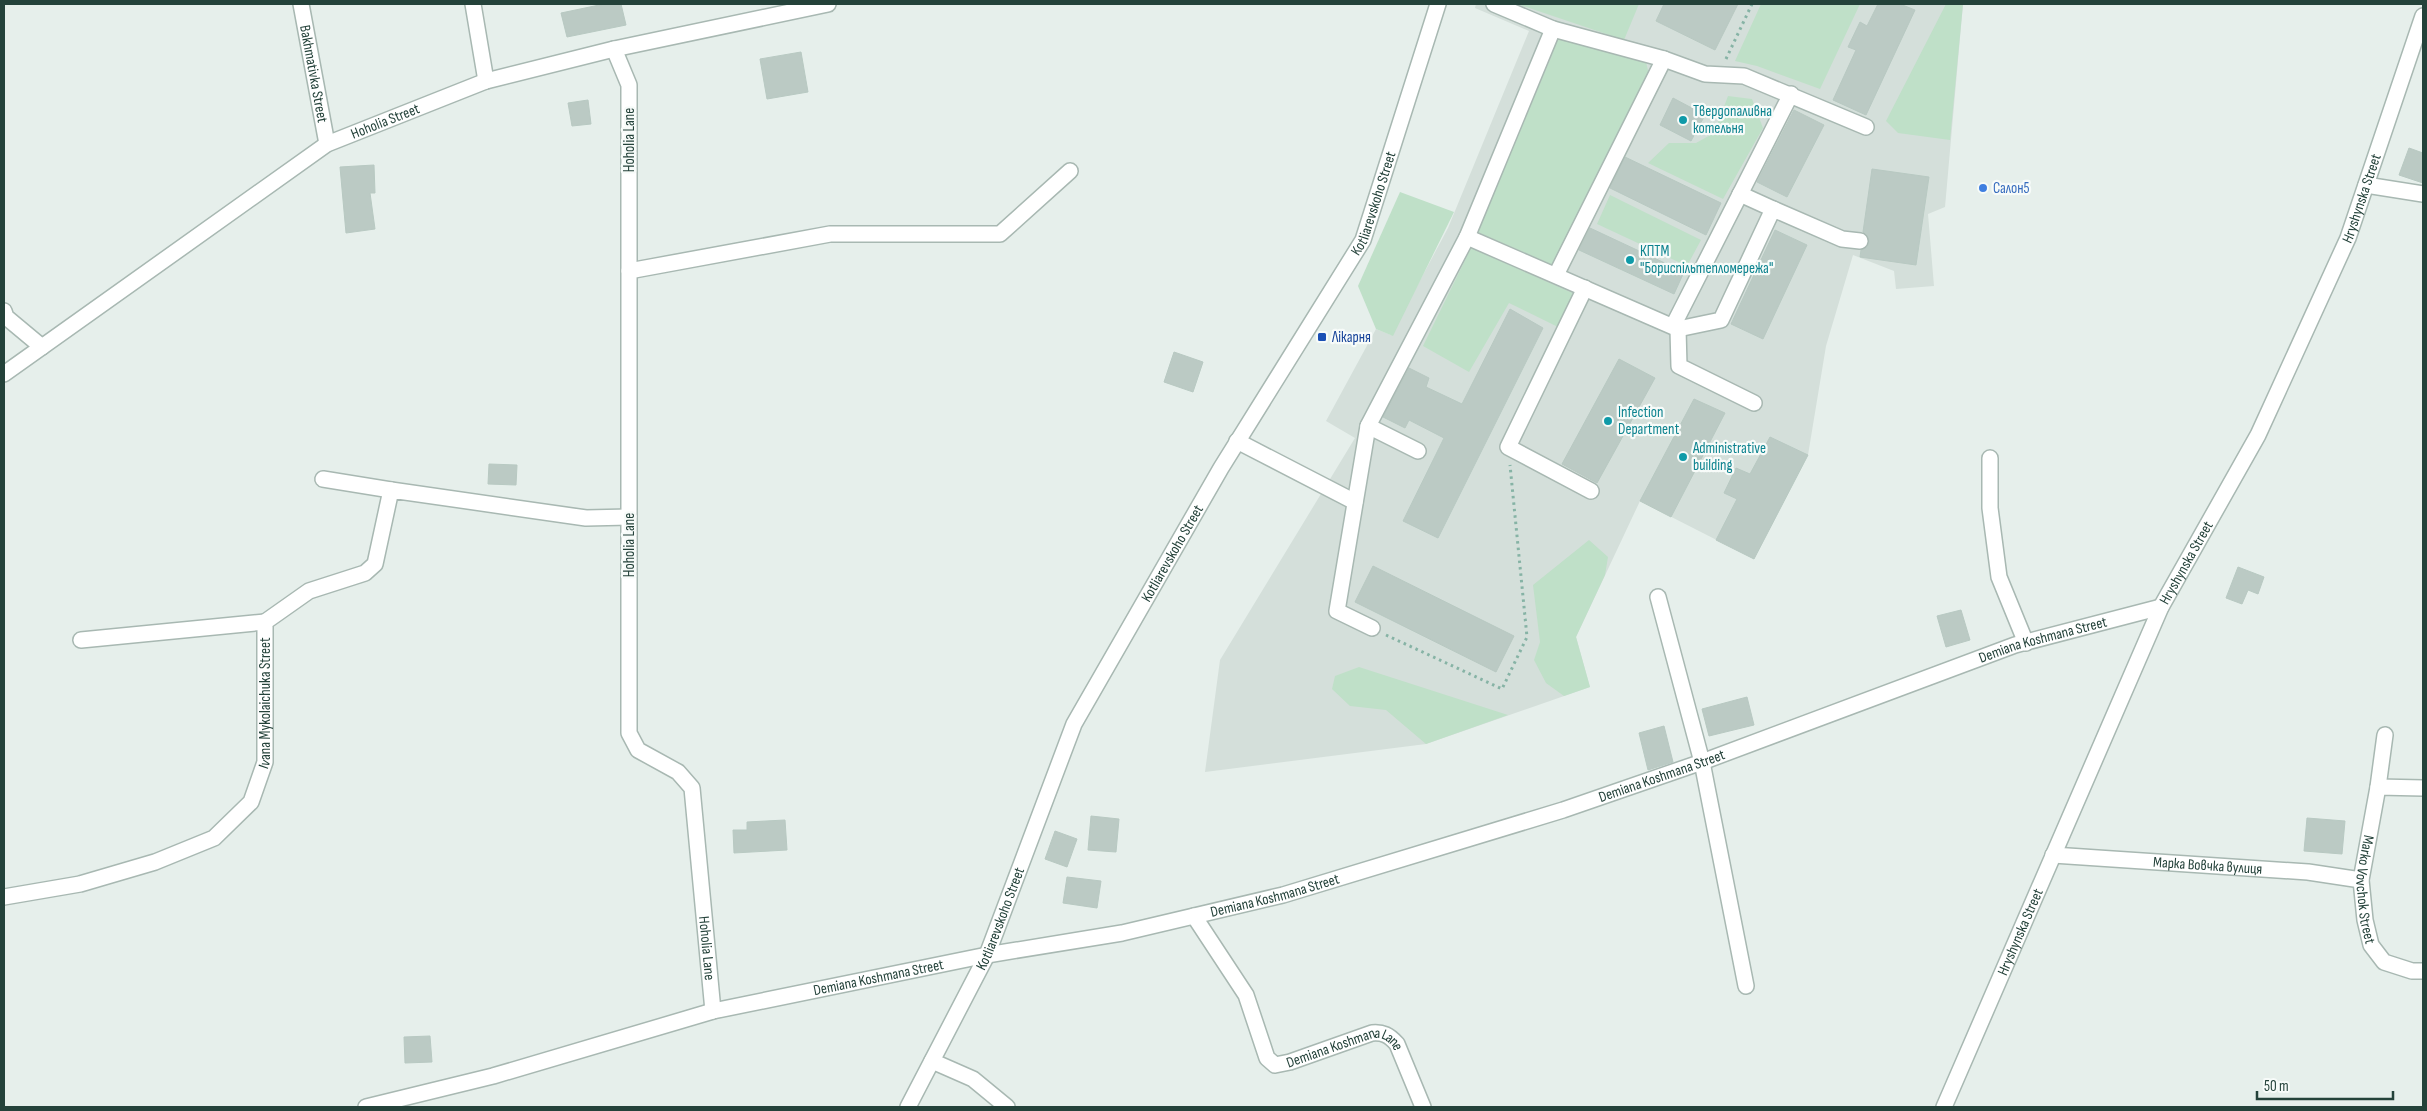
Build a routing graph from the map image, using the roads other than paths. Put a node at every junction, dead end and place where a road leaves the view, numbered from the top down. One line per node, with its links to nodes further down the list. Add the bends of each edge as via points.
1 (301, 4): 14 (street, Bakhmativka Street)
2 (473, 4): 11 (street)
3 (828, 4): 6 (street, Hoholia Street)
4 (1438, 4): 31 (street, Kotliarevskoho Street, via 1363,240)
5 (1494, 4): 8 (street)
6 (783, 8): 9 (street, Hoholia Street)
7 (2423, 16): 16 (street, Hryshynska Street)
8 (1553, 29): 10 (street); 20 (street)
9 (614, 49): 11 (street, Hoholia Street); 22 (street, Hoholia Lane, via 629,85)
10 (1664, 59): 12 (street, via 1705,74 1744,76); 23 (street)
11 (486, 81): 14 (street, Hoholia Street)
12 (1791, 94): 13 (street); 17 (street)
13 (1866, 127)
14 (327, 144): 27 (street, Hoholia Street)
15 (1070, 171): 22 (street, via 1000,234 830,234)
16 (2366, 185): 18 (street); 40 (street, Hryshynska Street, via 2348,238 2258,434)
17 (1740, 194): 19 (street); 26 (street)
18 (2423, 194)
19 (1773, 209): 21 (street, via 1842,238); 26 (street, via 1721,320)
20 (1467, 237): 23 (street); 30 (street)
21 (1860, 242)
22 (629, 271): 38 (street, Hoholia Lane)
23 (1556, 275): 24 (street)
24 (1585, 288): 26 (street); 36 (street, via 1508,447)
25 (4, 311): 27 (street, via 6,317)
26 (1676, 328): 29 (street, via 1679,366)
27 (42, 347): 28 (street, Hoholia Street)
28 (4, 374)
29 (1754, 403)
30 (1368, 426): 32 (street); 37 (street)
31 (1237, 441): 37 (street); 53 (street, Kotliarevskoho Street, via 1074,724)
32 (1418, 451)
33 (1990, 458): 44 (street, via 1990,508 1999,577)
34 (323, 479): 35 (street)
35 (391, 490): 38 (street, via 586,518); 41 (street, Ivana Mykolaichuka Street, via 375,564 365,573 309,591)
36 (1591, 491)
37 (1355, 502): 42 (street, via 1337,611)
38 (629, 517): 56 (street, Hoholia Lane, via 629,733 638,750 678,772 692,788)
39 (1658, 598): 46 (street)
40 (2161, 607): 44 (street, Demiana Koshmana Street); 49 (street, Hryshynska Street)
41 (265, 622): 43 (street); 51 (street, Ivana Mykolaichuka Street, via 265,762 251,802 214,838 155,862 80,884)
42 (1372, 628)
43 (81, 640)
44 (2026, 642): 46 (street, Demiana Koshmana Street)
45 (2385, 735): 47 (street, Marko Vovchok Street)
46 (1702, 762): 52 (street, Demiana Koshmana Street, via 1563,810 1283,895); 55 (street)
47 (2378, 787): 48 (street); 50 (street, Marko Vovchok Street)
48 (2423, 788)
49 (2053, 855): 50 (street, Марка Вовчка вулиця, via 2308,872); 62 (street, Hryshynska Street)
50 (2361, 880): 54 (street, Marko Vovchok Street, via 2371,946 2384,962)
51 (4, 897)
52 (1194, 916): 53 (street, Demiana Koshmana Street, via 1122,933); 61 (street, Demiana Koshmana Lane, via 1246,995 1267,1058 1275,1064 1290,1062 1380,1033 1397,1044)
53 (987, 955): 56 (street, Demiana Koshmana Street); 57 (street, Kotliarevskoho Street)
54 (2423, 971)
55 (1746, 986)
56 (713, 1011): 58 (street, Demiana Koshmana Street, via 493,1076)
57 (932, 1061): 59 (street, Kotliarevskoho Street); 60 (street, via 973,1079)
58 (366, 1107)
59 (908, 1107)
60 (1007, 1107)
61 (1423, 1107)
62 (1944, 1107)

